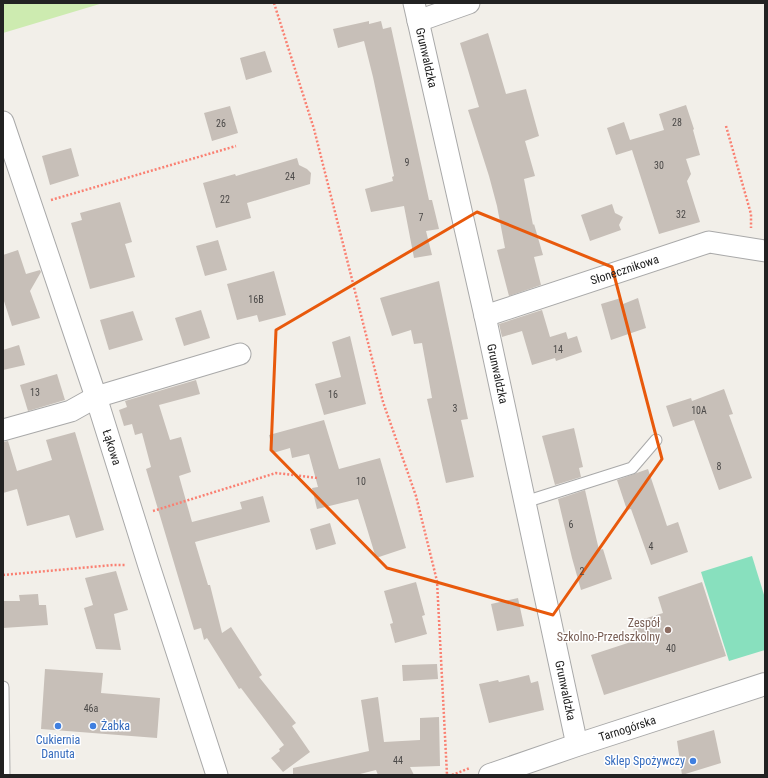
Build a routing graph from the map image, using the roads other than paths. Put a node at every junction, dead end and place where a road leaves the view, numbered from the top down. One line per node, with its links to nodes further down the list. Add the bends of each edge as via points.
1 (469, 3): 2 (street)
2 (416, 12): 5 (street, Grunwaldzka)
3 (3, 122): 7 (street, Łąkowa)
4 (758, 250): 5 (street, Słonecznikowa, via 709,242)
5 (485, 316): 10 (street, Grunwaldzka)
6 (240, 354): 7 (street)
7 (96, 397): 8 (street, via 71,411); 15 (street, Łąkowa)
8 (3, 430)
9 (656, 440): 10 (lane, via 632,468)
10 (525, 502): 13 (street, Grunwaldzka)
11 (765, 684): 13 (street, Tarnogórska)
12 (3, 687): 14 (lane)
13 (577, 745): 16 (street, Tarnogórska)
14 (4, 775)
15 (217, 775)
16 (490, 775)

